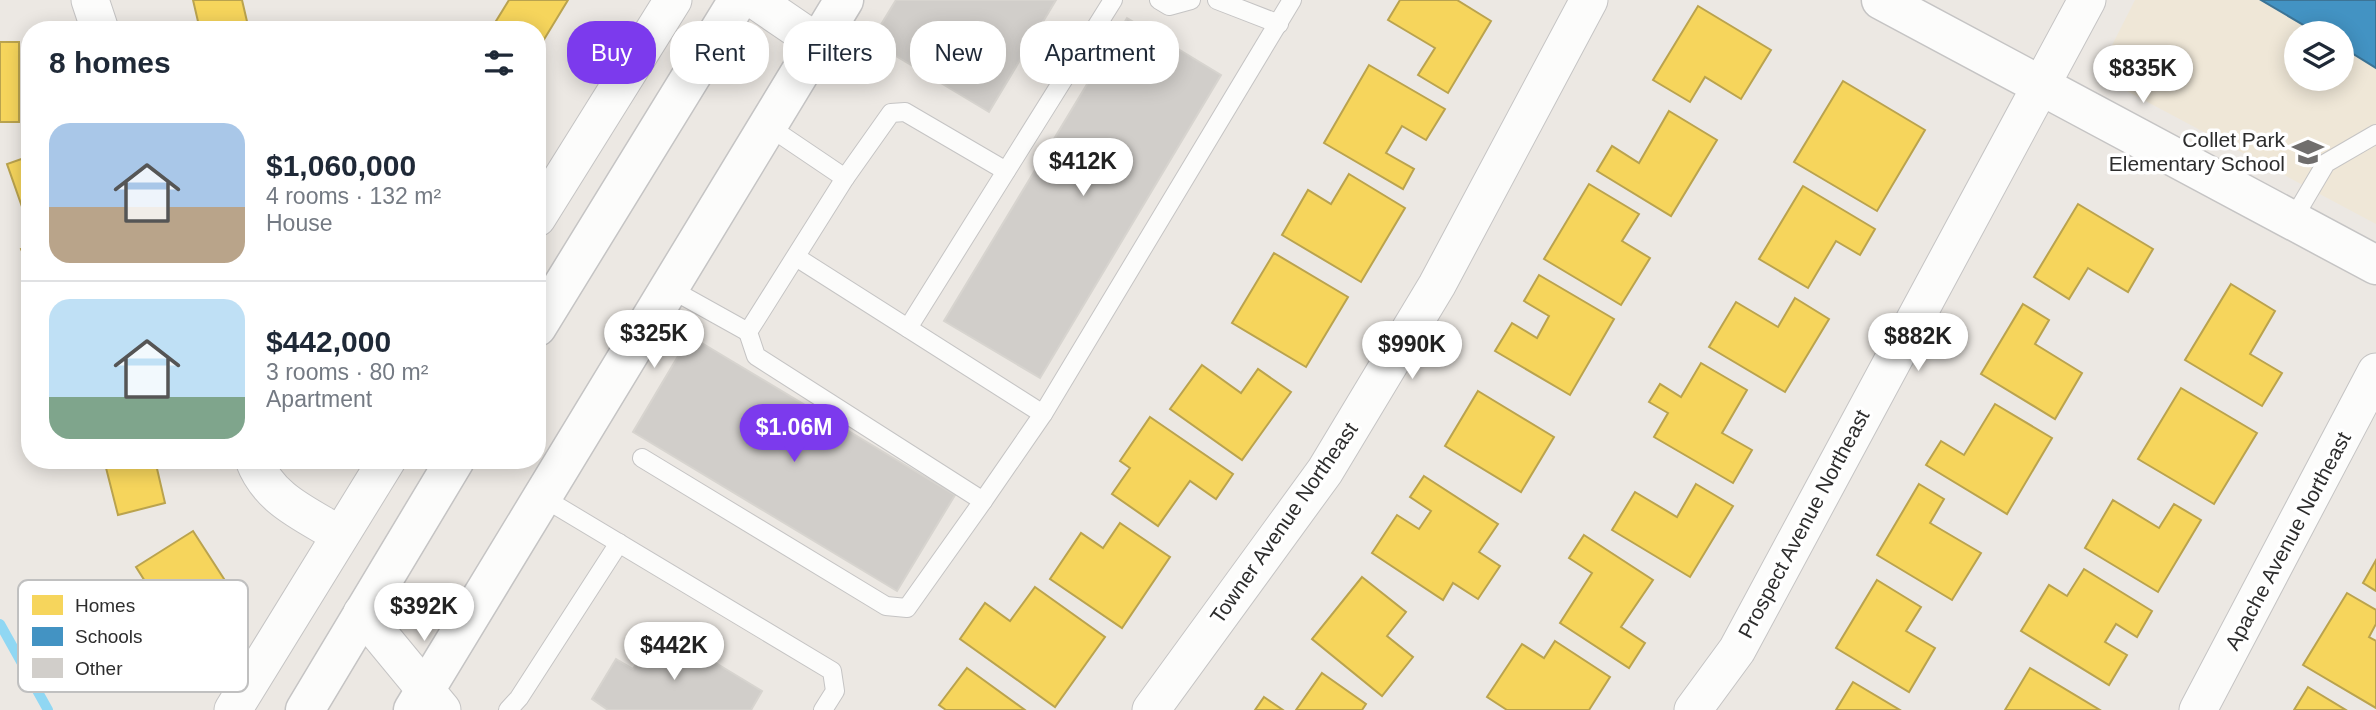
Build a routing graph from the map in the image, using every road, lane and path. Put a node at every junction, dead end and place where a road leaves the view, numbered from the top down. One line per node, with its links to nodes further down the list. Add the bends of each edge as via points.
1 (90, 0): 14 (street)
2 (673, 0): 24 (street)
3 (738, 0): 29 (main road)
4 (755, 0): 15 (street)
5 (844, 0): 16 (main road)
6 (1113, 0): 22 (lane)
7 (1159, 0): 8 (lane, via 1169,6)
8 (1191, 0)
9 (1217, 0): 17 (lane)
10 (1292, 0): 17 (lane)
11 (1589, 0): 50 (street, Towner Avenue Northeast, via 1437,285 1325,471)
12 (1881, 0): 18 (main road)
13 (2087, 0): 18 (street, Prospect Avenue Northeast)
14 (97, 21)
15 (786, 21)
16 (831, 21)
17 (1279, 24): 33 (lane)
18 (2040, 83): 25 (main road); 51 (street, Prospect Avenue Northeast, via 1737,649)
19 (793, 84): 20 (main road)
20 (768, 126): 23 (lane); 28 (main road)
21 (2376, 134): 25 (lane, via 2326,163)
22 (1006, 171): 23 (lane, via 905,112 891,113); 30 (lane)
23 (845, 178): 26 (lane)
24 (546, 204)
25 (2293, 219): 27 (main road)
26 (796, 257): 30 (lane); 31 (lane)
27 (2376, 265)
28 (670, 288): 31 (lane); 38 (main road)
29 (546, 312)
30 (908, 328): 33 (lane)
31 (748, 332): 39 (lane, via 756,356)
32 (2376, 372): 52 (street, Apache Avenue Northeast)
33 (1043, 414): 39 (lane)
34 (642, 458): 39 (lane, via 886,606 908,608)
35 (258, 469): 40 (street, via 268,488 284,502)
36 (381, 469): 40 (street)
37 (450, 469): 42 (main road)
38 (542, 497): 41 (lane); 45 (main road)
39 (983, 501)
40 (340, 535): 43 (street)
41 (619, 543): 48 (lane); 49 (lane, via 832,671 835,691)
42 (362, 613): 45 (street); 47 (main road)
43 (248, 685)
44 (244, 692): 46 (street)
45 (427, 704)
46 (233, 710)
47 (304, 710)
48 (508, 710)
49 (823, 710)
50 (1151, 710)
51 (1693, 710)
52 (2198, 710)

